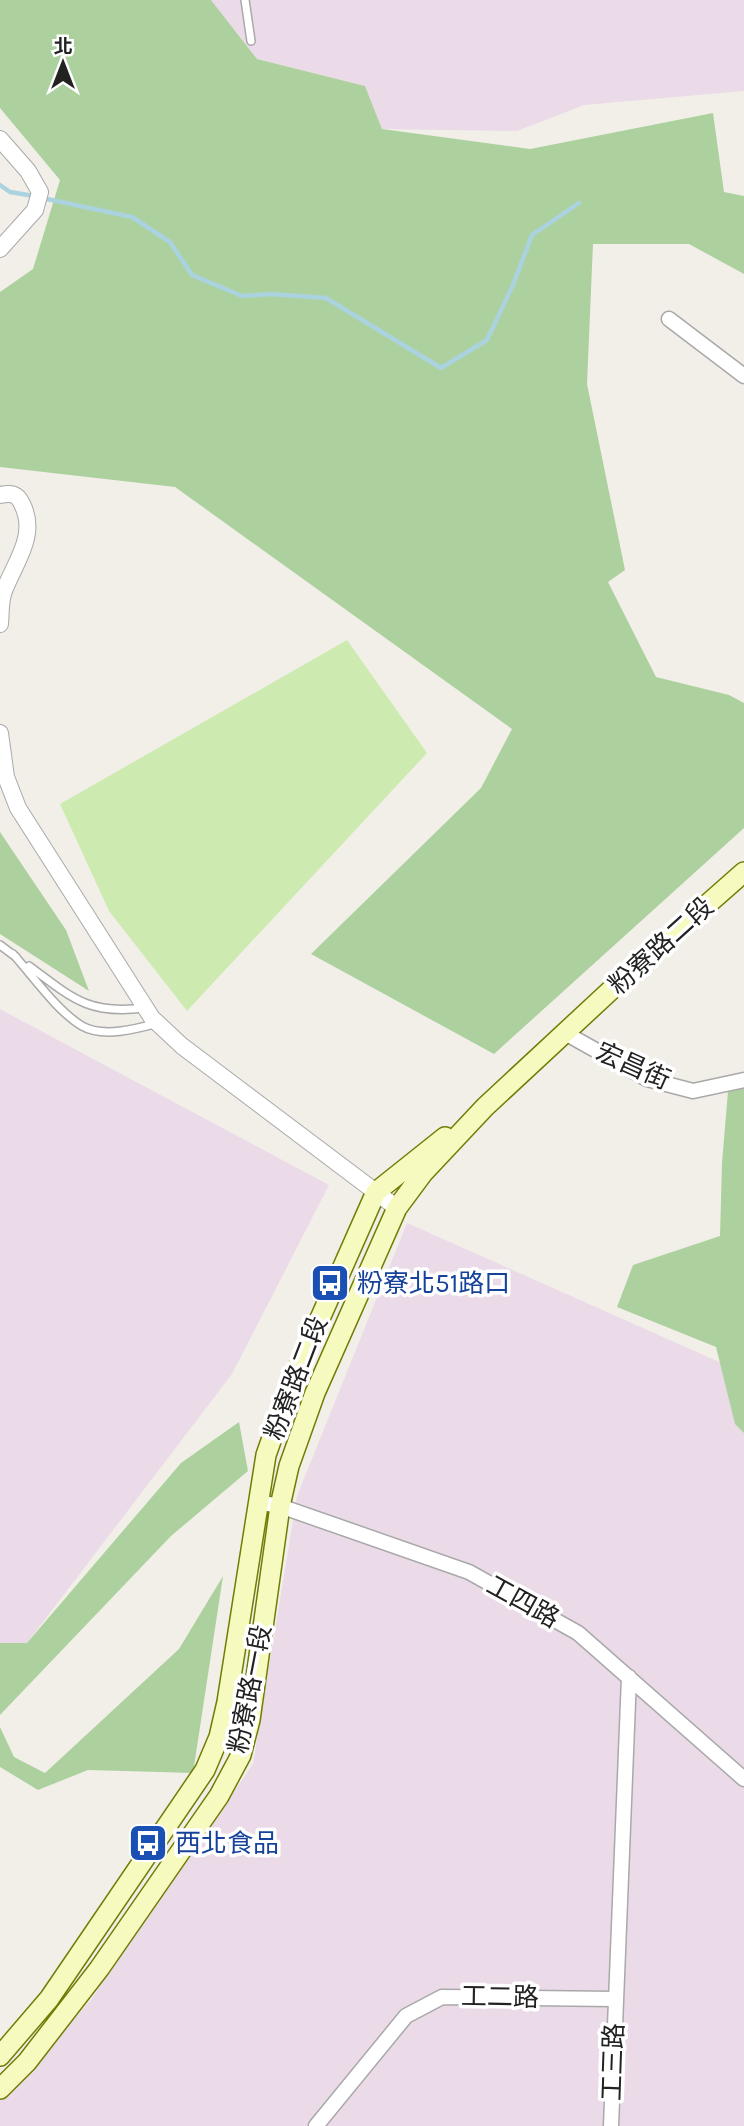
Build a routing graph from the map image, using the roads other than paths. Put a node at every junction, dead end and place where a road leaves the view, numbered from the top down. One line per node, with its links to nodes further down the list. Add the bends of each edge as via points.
1 (245, 0): 2 (lane)
2 (251, 41)
3 (0, 139): 4 (street, via 40,192 35,210)
4 (0, 249)
5 (669, 319): 6 (street)
6 (744, 376)
7 (0, 495): 8 (street, via 19,497 29,526 2,594)
8 (0, 624)
9 (0, 733): 13 (street, via 6,777 18,808)
10 (744, 872): 15 (main road, 粉寮路二段)
11 (0, 945): 12 (lane)
12 (13, 954): 13 (lane, via 91,1007); 14 (lane, via 83,1027 124,1031)
13 (146, 1008): 14 (street)
14 (158, 1023): 18 (street)
15 (565, 1033): 16 (street, 宏昌街, via 647,1079 693,1091); 17 (main road, 粉寮路二段)
16 (744, 1080)
17 (485, 1107): 18 (main road, 粉寮路二段); 19 (main road, 粉寮路二段)
18 (376, 1192): 19 (street); 20 (main road, 粉寮路二段, via 291,1384 266,1455)
19 (397, 1208): 21 (main road, 粉寮路二段, via 314,1393)
20 (257, 1502): 21 (street, 工四路); 25 (main road, 粉寮路一段, via 227,1702 205,1770 49,1999)
21 (280, 1506): 22 (street, 工四路, via 469,1572 578,1633); 26 (main road, 粉寮路一段, via 241,1755 219,1796 99,1969)
22 (629, 1678): 23 (street, 工四路); 24 (street, 工三路)
23 (744, 1779)
24 (615, 1998): 27 (street, 工二路, via 442,1997 406,2016); 28 (street, 工三路)
25 (0, 2056)
26 (0, 2090)
27 (316, 2126)
28 (611, 2126)

